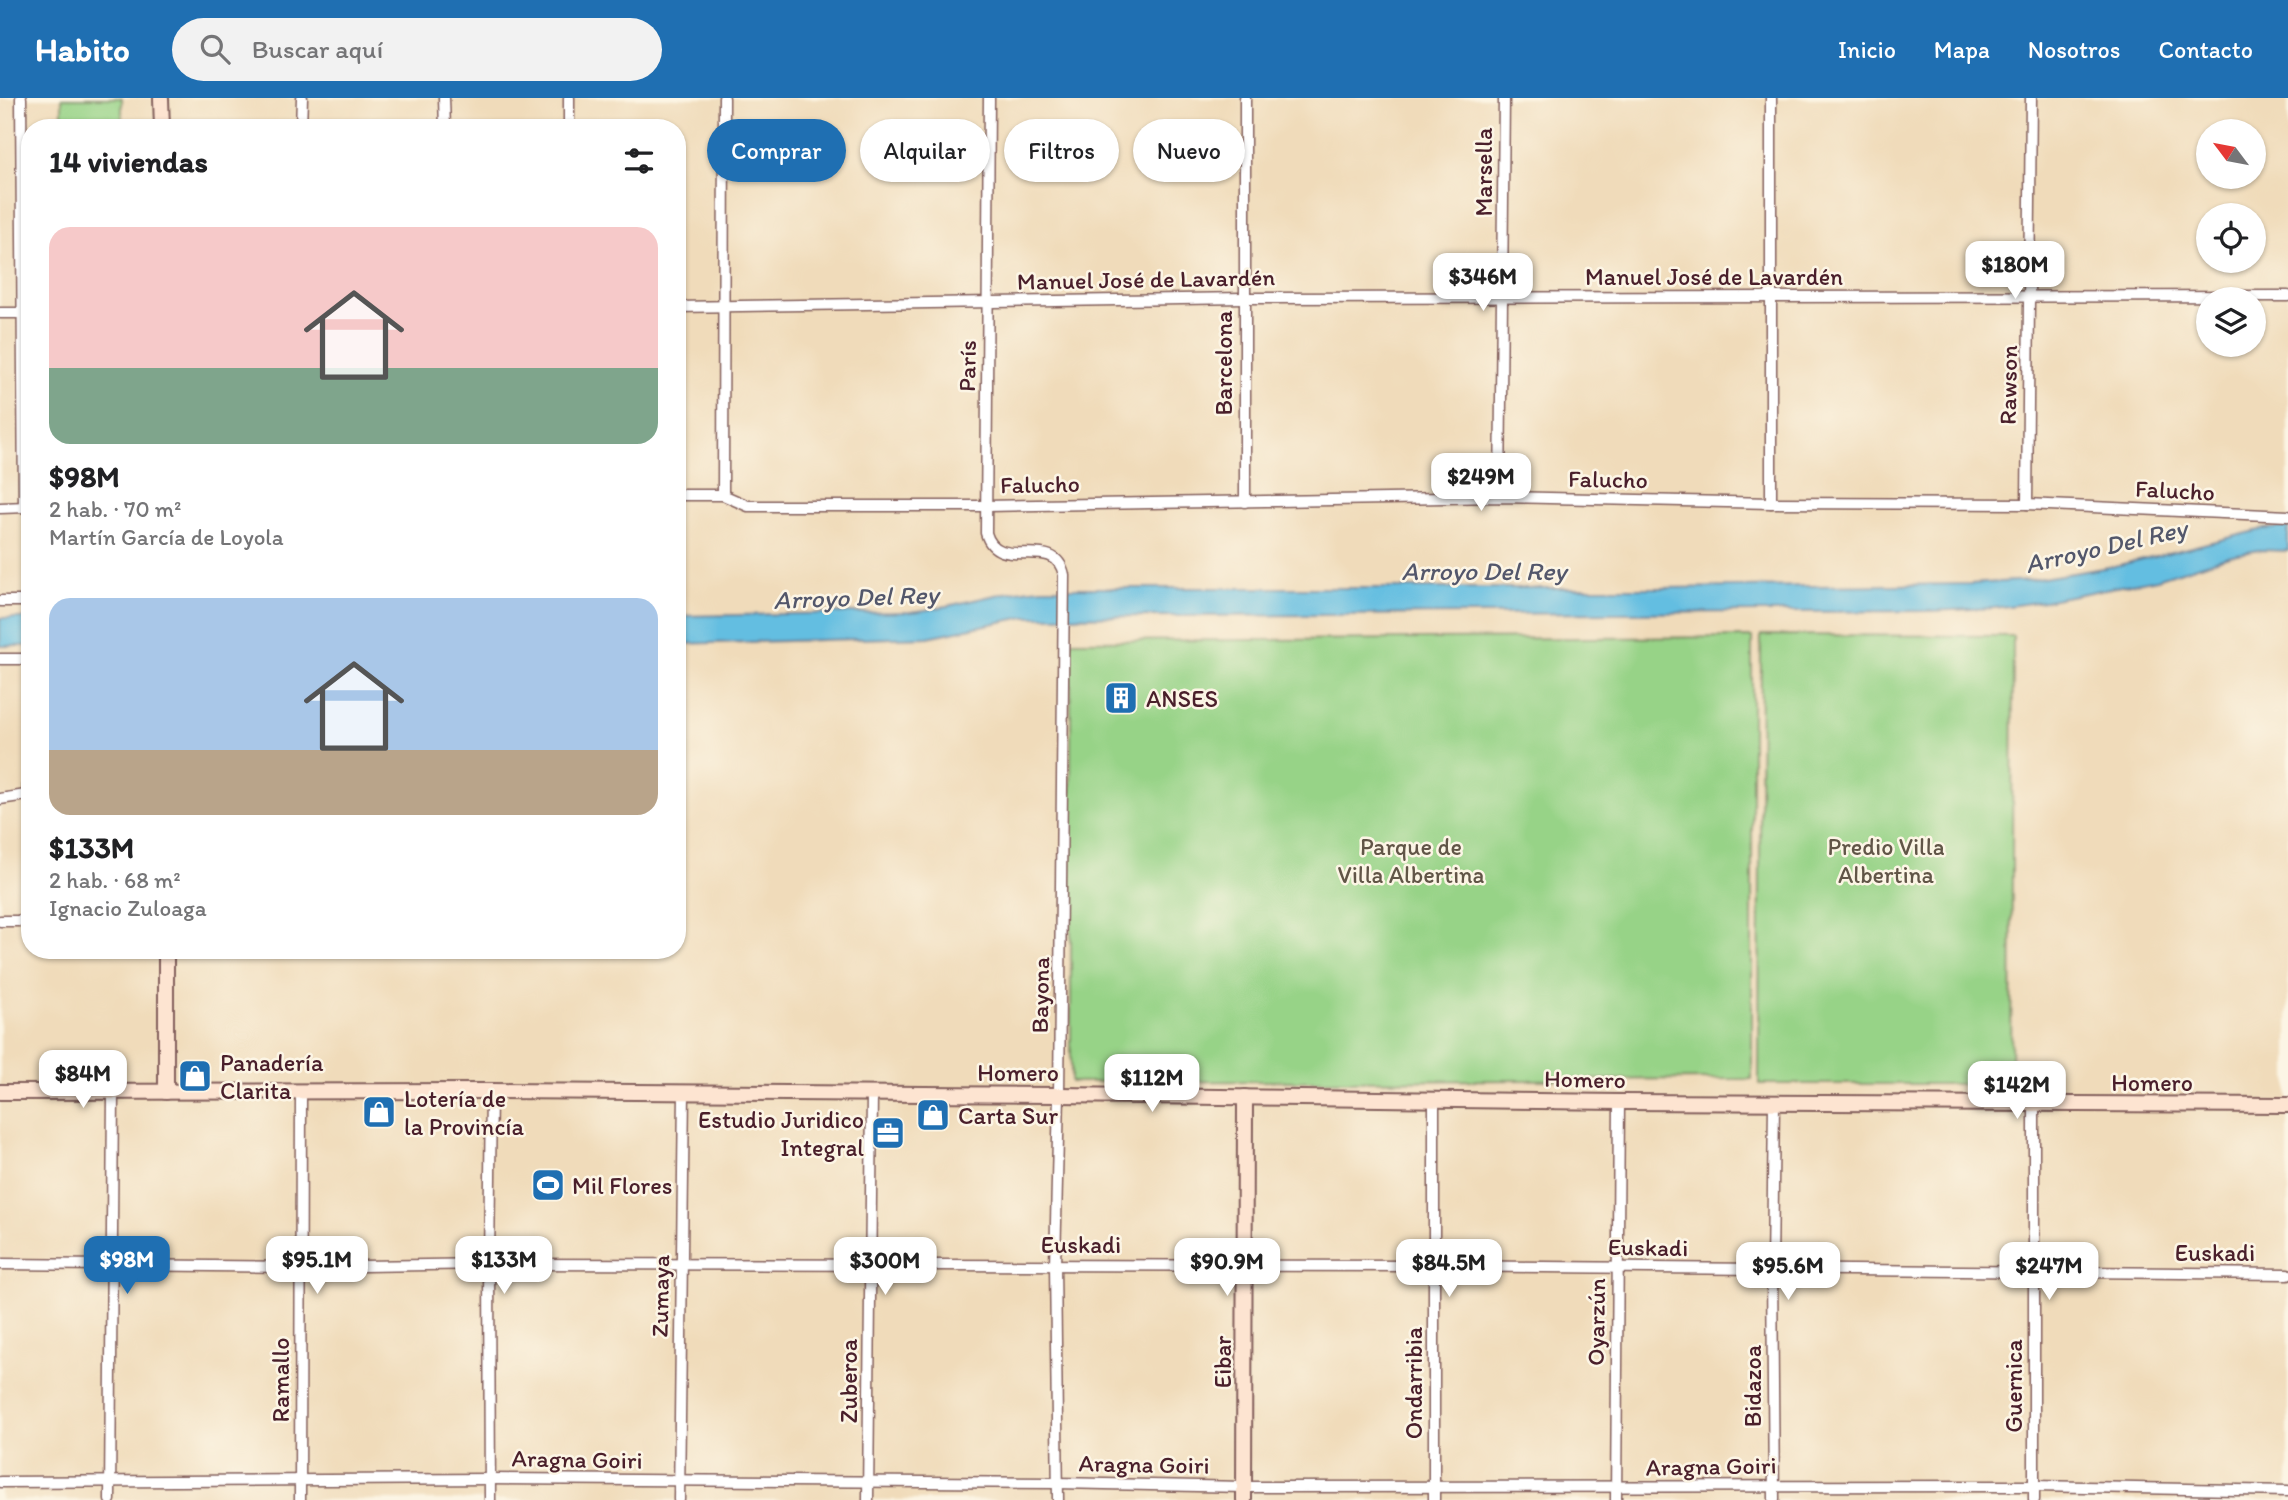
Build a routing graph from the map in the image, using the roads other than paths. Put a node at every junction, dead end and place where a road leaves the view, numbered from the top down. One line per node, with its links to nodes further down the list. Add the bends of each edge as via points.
1 (21, 98): 12 (street)
2 (161, 98): 13 (main road)
3 (302, 98): 14 (street)
4 (444, 98): 15 (street)
5 (569, 98): 16 (street)
6 (723, 98): 23 (street)
7 (989, 98): 22 (street, París)
8 (1245, 98): 19 (street, Barcelona)
9 (1504, 98): 20 (street, Marsella)
10 (1771, 98): 17 (street)
11 (2031, 98): 21 (street, Rawson)
12 (21, 119)
13 (162, 119)
14 (302, 119)
15 (445, 119)
16 (569, 119)
17 (1772, 296): 20 (street, Manuel José de Lavardén); 21 (street, Manuel José de Lavardén); 31 (street)
18 (2288, 296): 21 (street, Manuel José de Lavardén)
19 (1244, 298): 20 (street, Manuel José de Lavardén); 22 (street, Manuel José de Lavardén); 30 (street, Barcelona)
20 (1504, 298): 29 (street, Marsella)
21 (2030, 298): 32 (street, Rawson)
22 (989, 302): 23 (street, Manuel José de Lavardén); 33 (street, París)
23 (724, 306): 24 (street, Manuel José de Lavardén); 28 (street)
24 (686, 307)
25 (0, 313): 26 (street)
26 (21, 313)
27 (686, 495): 28 (street, Falucho)
28 (723, 495): 33 (street, Falucho, via 748,506)
29 (1500, 497): 30 (street, Falucho); 31 (street, Falucho)
30 (1245, 502): 33 (street, Falucho)
31 (1771, 503): 32 (street, Falucho)
32 (2027, 504): 36 (street, Falucho)
33 (986, 506): 37 (street, París, via 986,533 995,548 1057,557)
34 (21, 507): 35 (street)
35 (0, 508)
36 (2288, 516)
37 (1065, 575): 54 (street, Bayona)
38 (0, 601): 39 (street)
39 (21, 601)
40 (0, 659): 41 (street)
41 (21, 659)
42 (21, 796): 43 (street)
43 (0, 799)
44 (0, 921): 45 (street)
45 (19, 922)
46 (166, 959): 49 (main road)
47 (491, 1091): 50 (main road, Homero); 51 (main road, Homero); 62 (street)
48 (0, 1092): 52 (main road, Homero)
49 (166, 1092): 50 (main road, Homero); 52 (main road, Homero)
50 (301, 1092): 69 (street, Ramallo)
51 (684, 1092): 53 (main road, Homero); 64 (street, Zumaya)
52 (114, 1093): 63 (street)
53 (872, 1094): 54 (main road, Homero); 65 (street, Zuberoa)
54 (1059, 1095): 55 (main road, Homero); 66 (street, Bayona)
55 (1245, 1097): 56 (main road, Homero); 68 (main road, Eibar)
56 (1434, 1099): 57 (main road, Homero); 67 (street, Ondarribia)
57 (1619, 1102): 58 (main road, Homero); 70 (street, Oyarzún)
58 (1774, 1103): 59 (main road, Homero); 71 (street, Bidazoa)
59 (2034, 1104): 60 (main road, Homero); 72 (street, Guernica)
60 (2288, 1105)
61 (0, 1264): 63 (street, Euskadi)
62 (489, 1264): 64 (street, Euskadi); 69 (street, Euskadi); 74 (street)
63 (112, 1265): 69 (street, Euskadi); 78 (street)
64 (681, 1265): 65 (street, Euskadi); 75 (street, Zumaya)
65 (870, 1265): 66 (street, Euskadi); 79 (street, Zuberoa)
66 (1055, 1265): 68 (street, Euskadi); 80 (street, Bayona)
67 (1433, 1265): 68 (street, Euskadi); 70 (street, Euskadi); 83 (street, Ondarribia)
68 (1245, 1266): 86 (main road, Eibar)
69 (302, 1267): 77 (street, Ramallo)
70 (1618, 1268): 71 (street, Euskadi); 84 (street, Oyarzún)
71 (1772, 1269): 72 (street, Euskadi); 81 (street, Bidazoa)
72 (2033, 1272): 73 (street, Euskadi); 82 (street, Guernica)
73 (2288, 1274)
74 (490, 1479): 75 (street, Aragna Goiri); 77 (street, Aragna Goiri); 89 (street)
75 (679, 1481): 79 (street, Aragna Goiri); 90 (street, Zumaya)
76 (0, 1482): 78 (street, Aragna Goiri)
77 (300, 1482): 78 (street, Aragna Goiri); 88 (street, Ramallo)
78 (110, 1483): 87 (street)
79 (868, 1483): 80 (street, Aragna Goiri); 91 (street, Zuberoa)
80 (1058, 1483): 86 (street, Aragna Goiri); 92 (street, Bayona)
81 (1774, 1486): 82 (street, Aragna Goiri); 84 (street, Aragna Goiri); 95 (street, Bidazoa)
82 (2034, 1486): 85 (street, Aragna Goiri); 96 (street, Guernica)
83 (1434, 1487): 84 (street, Aragna Goiri); 86 (street, Aragna Goiri); 93 (street, Ondarribia)
84 (1616, 1488): 94 (street, Oyarzún)
85 (2288, 1491)
86 (1244, 1493)
87 (110, 1500)
88 (300, 1500)
89 (490, 1500)
90 (679, 1500)
91 (868, 1500)
92 (1058, 1500)
93 (1434, 1500)
94 (1616, 1500)
95 (1774, 1500)
96 (2034, 1500)

